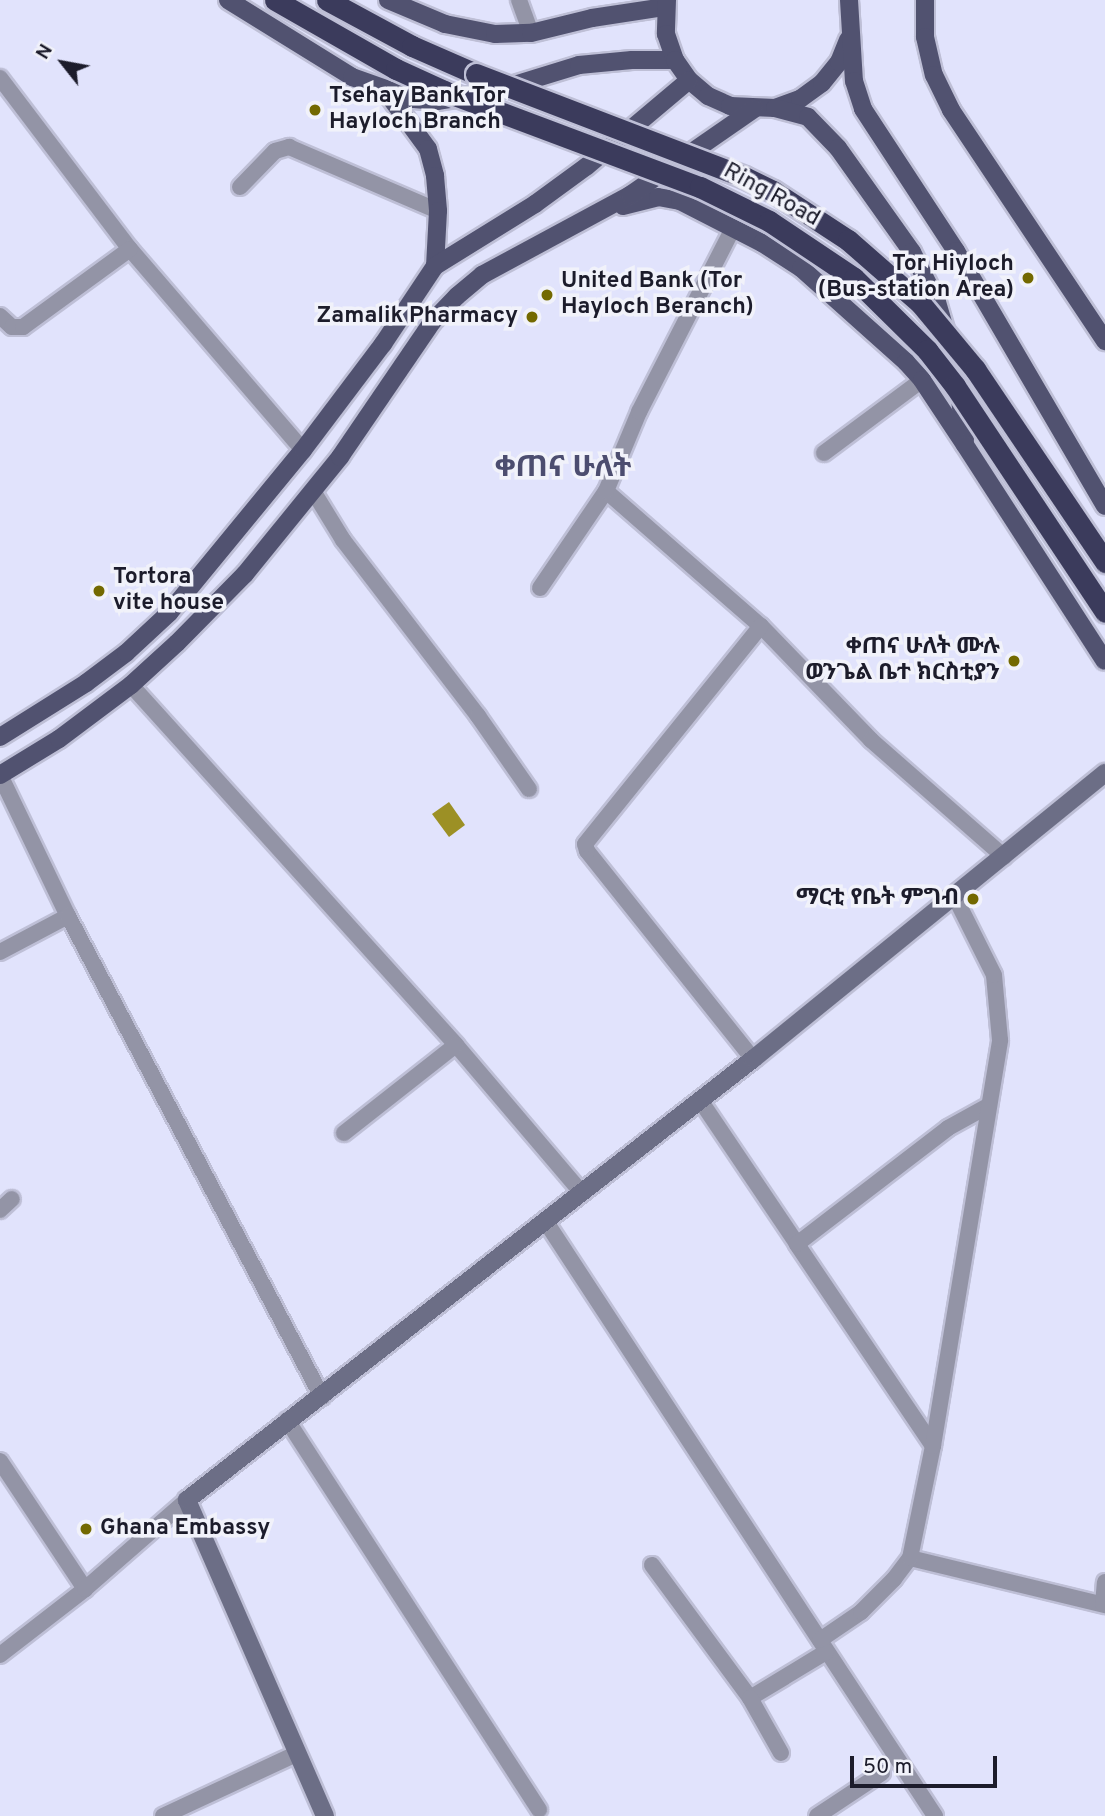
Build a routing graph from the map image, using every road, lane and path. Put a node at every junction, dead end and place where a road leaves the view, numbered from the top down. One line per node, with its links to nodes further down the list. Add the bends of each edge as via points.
1 (228, 0): 14 (main road, via 352,77)
2 (275, 0): 36 (highway, Ring Road, bridge, via 396,69 700,187 769,221 854,278 955,386)
3 (327, 0): 33 (highway, Ring Road, bridge, via 476,74 744,177 848,240 920,304 975,369)
4 (388, 0): 9 (main road, via 445,24 495,34)
5 (519, 0): 9 (street)
6 (849, 0): 10 (main road)
7 (925, 0): 24 (main road, via 925,37 934,75 951,110)
8 (666, 3): 9 (main road); 11 (main road, via 666,34)
9 (531, 33)
10 (849, 37): 15 (main road, via 839,62 822,83 800,99); 31 (main road, via 863,109 956,251)
11 (675, 60): 13 (main road); 14 (main road, via 579,65 488,93 437,101)
12 (0, 78): 21 (street)
13 (689, 80): 16 (main road, via 708,96); 22 (main road, via 567,181)
14 (384, 89): 18 (main road, via 428,149)
15 (775, 108): 16 (main road); 26 (main road, via 808,117 823,132 912,252 937,302 956,367)
16 (754, 110): 19 (main road)
17 (240, 187): 18 (street, via 275,151 289,147)
18 (438, 211): 22 (main road)
19 (599, 213): 20 (main road, via 658,197 680,201); 29 (main road, via 503,262 457,296 432,322)
20 (733, 228): 25 (main road, via 801,268); 30 (street, via 639,412)
21 (130, 249): 23 (street, via 23,327 12,327); 27 (street)
22 (435, 266): 27 (main road)
23 (0, 316)
24 (1105, 341)
25 (922, 380): 26 (main road); 28 (street)
26 (965, 444): 38 (main road)
27 (303, 450): 32 (main road)
28 (824, 453)
29 (313, 491): 34 (main road); 43 (street, via 343,540)
30 (606, 491): 35 (street); 37 (street)
31 (1105, 506)
32 (222, 552): 34 (main road); 40 (main road, via 126,653)
33 (1105, 562)
34 (245, 573): 39 (main road)
35 (540, 588)
36 (1105, 612)
37 (761, 626): 44 (street, via 871,740); 49 (street, via 585,844)
38 (1105, 661)
39 (131, 685): 42 (main road, via 59,739); 48 (street)
40 (0, 737)
41 (1105, 773): 44 (street)
42 (0, 775): 46 (street)
43 (528, 789)
44 (1004, 857): 45 (street)
45 (955, 897): 49 (street); 51 (street, via 994,975 1000,1040)
46 (68, 916): 47 (street); 56 (street)
47 (0, 952)
48 (456, 1045): 52 (street); 53 (street)
49 (753, 1059): 50 (street)
50 (699, 1100): 53 (street); 55 (street)
51 (988, 1106): 55 (street, via 948,1128); 58 (street)
52 (344, 1133)
53 (582, 1193): 54 (street)
54 (546, 1222): 56 (street); 66 (street)
55 (797, 1244): 58 (street)
56 (322, 1397): 57 (street)
57 (287, 1420): 60 (street); 72 (street)
58 (933, 1446): 61 (street)
59 (0, 1461): 64 (street)
60 (187, 1500): 64 (street); 70 (street)
61 (910, 1558): 65 (street); 66 (street)
62 (652, 1565): 68 (street)
63 (1105, 1582): 65 (street)
64 (85, 1589): 67 (street)
65 (1104, 1604)
66 (823, 1646): 68 (street); 76 (street)
67 (0, 1655)
68 (750, 1698): 69 (street)
69 (781, 1753)
70 (296, 1754): 73 (street); 74 (street)
71 (882, 1773): 75 (street)
72 (539, 1810)
73 (163, 1816)
74 (325, 1816)
75 (817, 1816)
76 (935, 1816)

